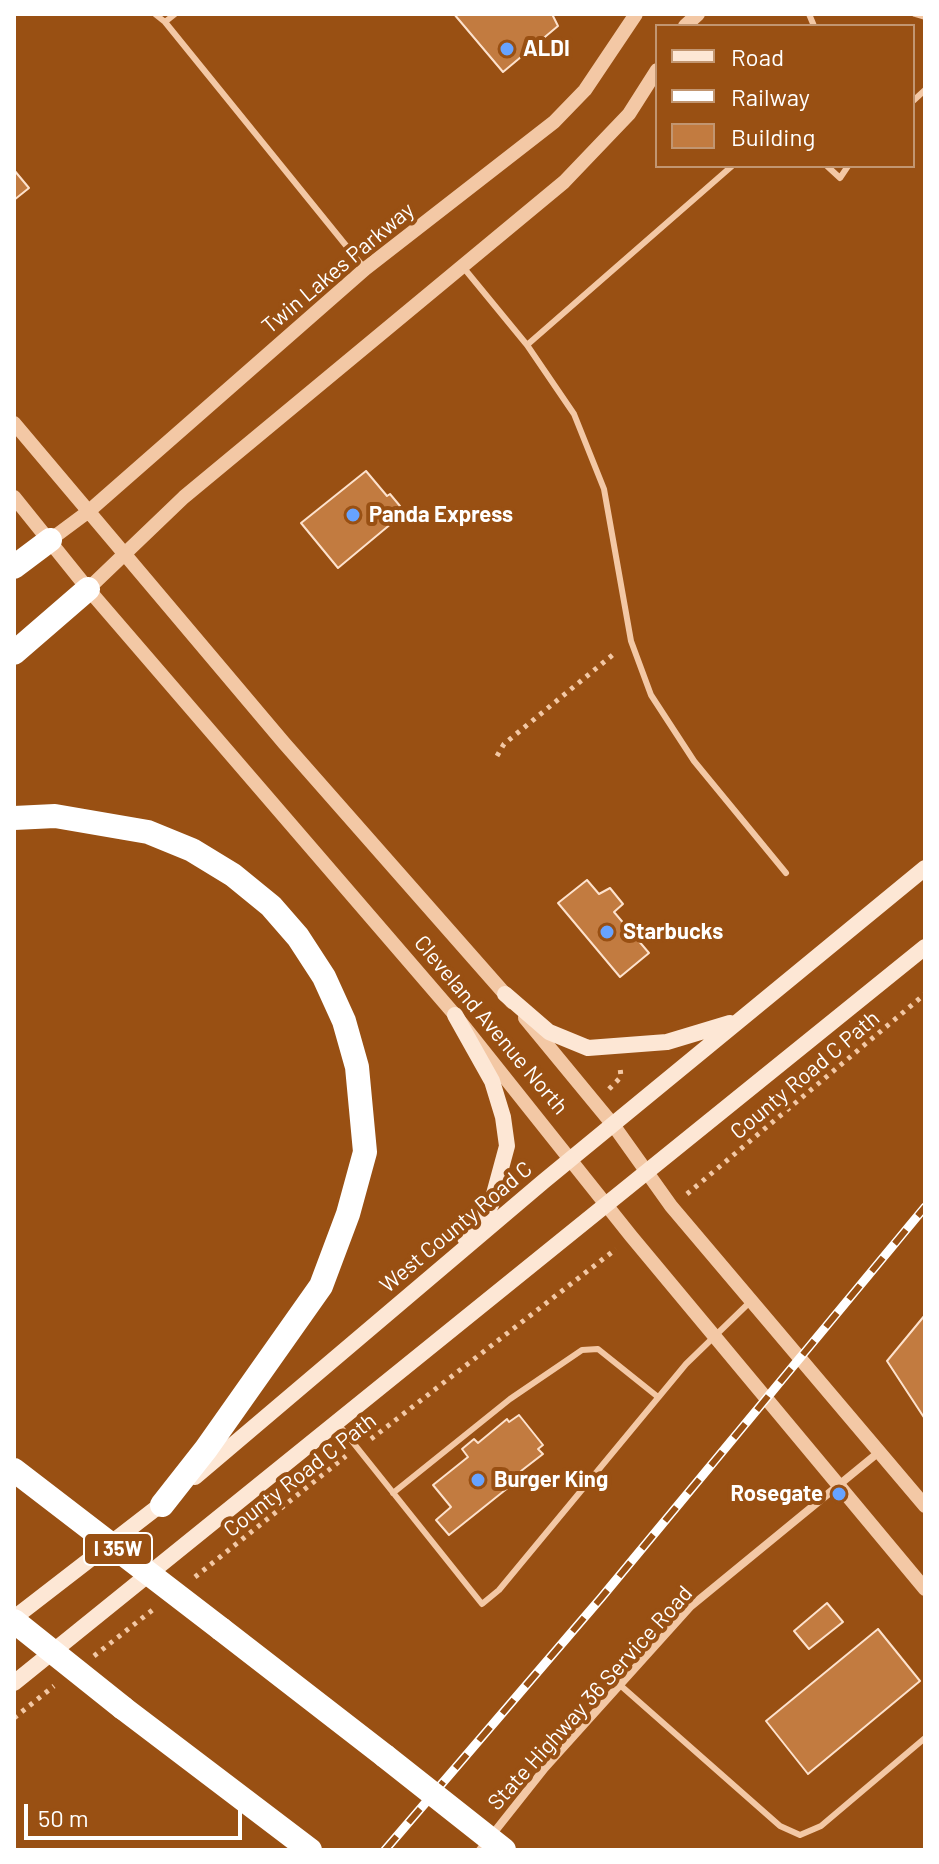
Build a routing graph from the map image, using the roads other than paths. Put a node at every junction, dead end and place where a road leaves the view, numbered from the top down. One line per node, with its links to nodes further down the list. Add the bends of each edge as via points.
1 (155, 14): 6 (lane)
2 (175, 14): 6 (lane)
3 (636, 14): 12 (street, Twin Lakes Parkway, via 585,90 554,122)
4 (915, 14): 5 (lane)
5 (925, 17)
6 (165, 22): 12 (lane)
7 (655, 73): 11 (street, via 602,145)
8 (730, 168): 13 (lane)
9 (829, 168): 10 (lane, via 840,178)
10 (847, 168)
11 (463, 267): 13 (lane); 18 (street, via 184,497)
12 (365, 269): 16 (street, Twin Lakes Parkway)
13 (527, 345): 24 (lane, via 574,414 604,489 631,641 651,695 694,761)
14 (14, 423): 16 (street, Cleveland Avenue North)
15 (14, 497): 17 (street, Cleveland Avenue North)
16 (89, 511): 17 (street, Twin Lakes Parkway); 18 (street, Cleveland Avenue North)
17 (50, 540): 19 (highway); 20 (street, Cleveland Avenue North)
18 (126, 554): 20 (street); 26 (street, Cleveland Avenue North)
19 (14, 567)
20 (88, 589): 21 (highway); 27 (street, Cleveland Avenue North)
21 (14, 653)
22 (14, 818): 42 (highway, via 55,816 148,832 233,875 271,906 324,977 357,1067 365,1152 321,1286)
23 (925, 868): 28 (main road, West County Road C)
24 (786, 873)
25 (925, 947): 31 (main road)
26 (505, 994): 28 (main road, via 549,1032 588,1048 667,1042); 29 (street, Cleveland Avenue North)
27 (455, 1015): 30 (street, Cleveland Avenue North); 33 (main road, via 492,1081 507,1146 491,1205)
28 (739, 1020): 29 (main road, West County Road C)
29 (614, 1126): 30 (main road, West County Road C); 31 (street, Cleveland Avenue North)
30 (571, 1160): 32 (street, Cleveland Avenue North); 33 (main road, West County Road C)
31 (647, 1169): 32 (main road); 34 (street, Cleveland Avenue North, via 671,1206)
32 (606, 1203): 35 (street, Cleveland Avenue North); 37 (main road)
33 (442, 1267): 42 (main road, West County Road C)
34 (752, 1300): 35 (lane); 38 (street, Cleveland Avenue North)
35 (713, 1334): 36 (lane); 40 (street, Cleveland Avenue North)
36 (658, 1397): 41 (lane, via 598,1349 582,1350 510,1399); 41 (lane, via 482,1604)
37 (335, 1420): 41 (lane); 46 (main road)
38 (879, 1452): 40 (street, State Highway 36 Service Road); 43 (street, Cleveland Avenue North)
39 (14, 1470): 51 (highway, I 35W, bridge)
40 (839, 1485): 44 (street, Cleveland Avenue North); 47 (street, State Highway 36 Service Road, via 690,1607)
41 (393, 1493)
42 (162, 1505): 45 (main road, West County Road C)
43 (925, 1506)
44 (925, 1589)
45 (14, 1620): 49 (highway, bridge)
46 (14, 1683)
47 (620, 1685): 48 (lane, via 780,1826 800,1835 821,1826); 50 (street, State Highway 36 Service Road)
48 (925, 1738)
49 (310, 1850)
50 (480, 1850)
51 (504, 1850)

